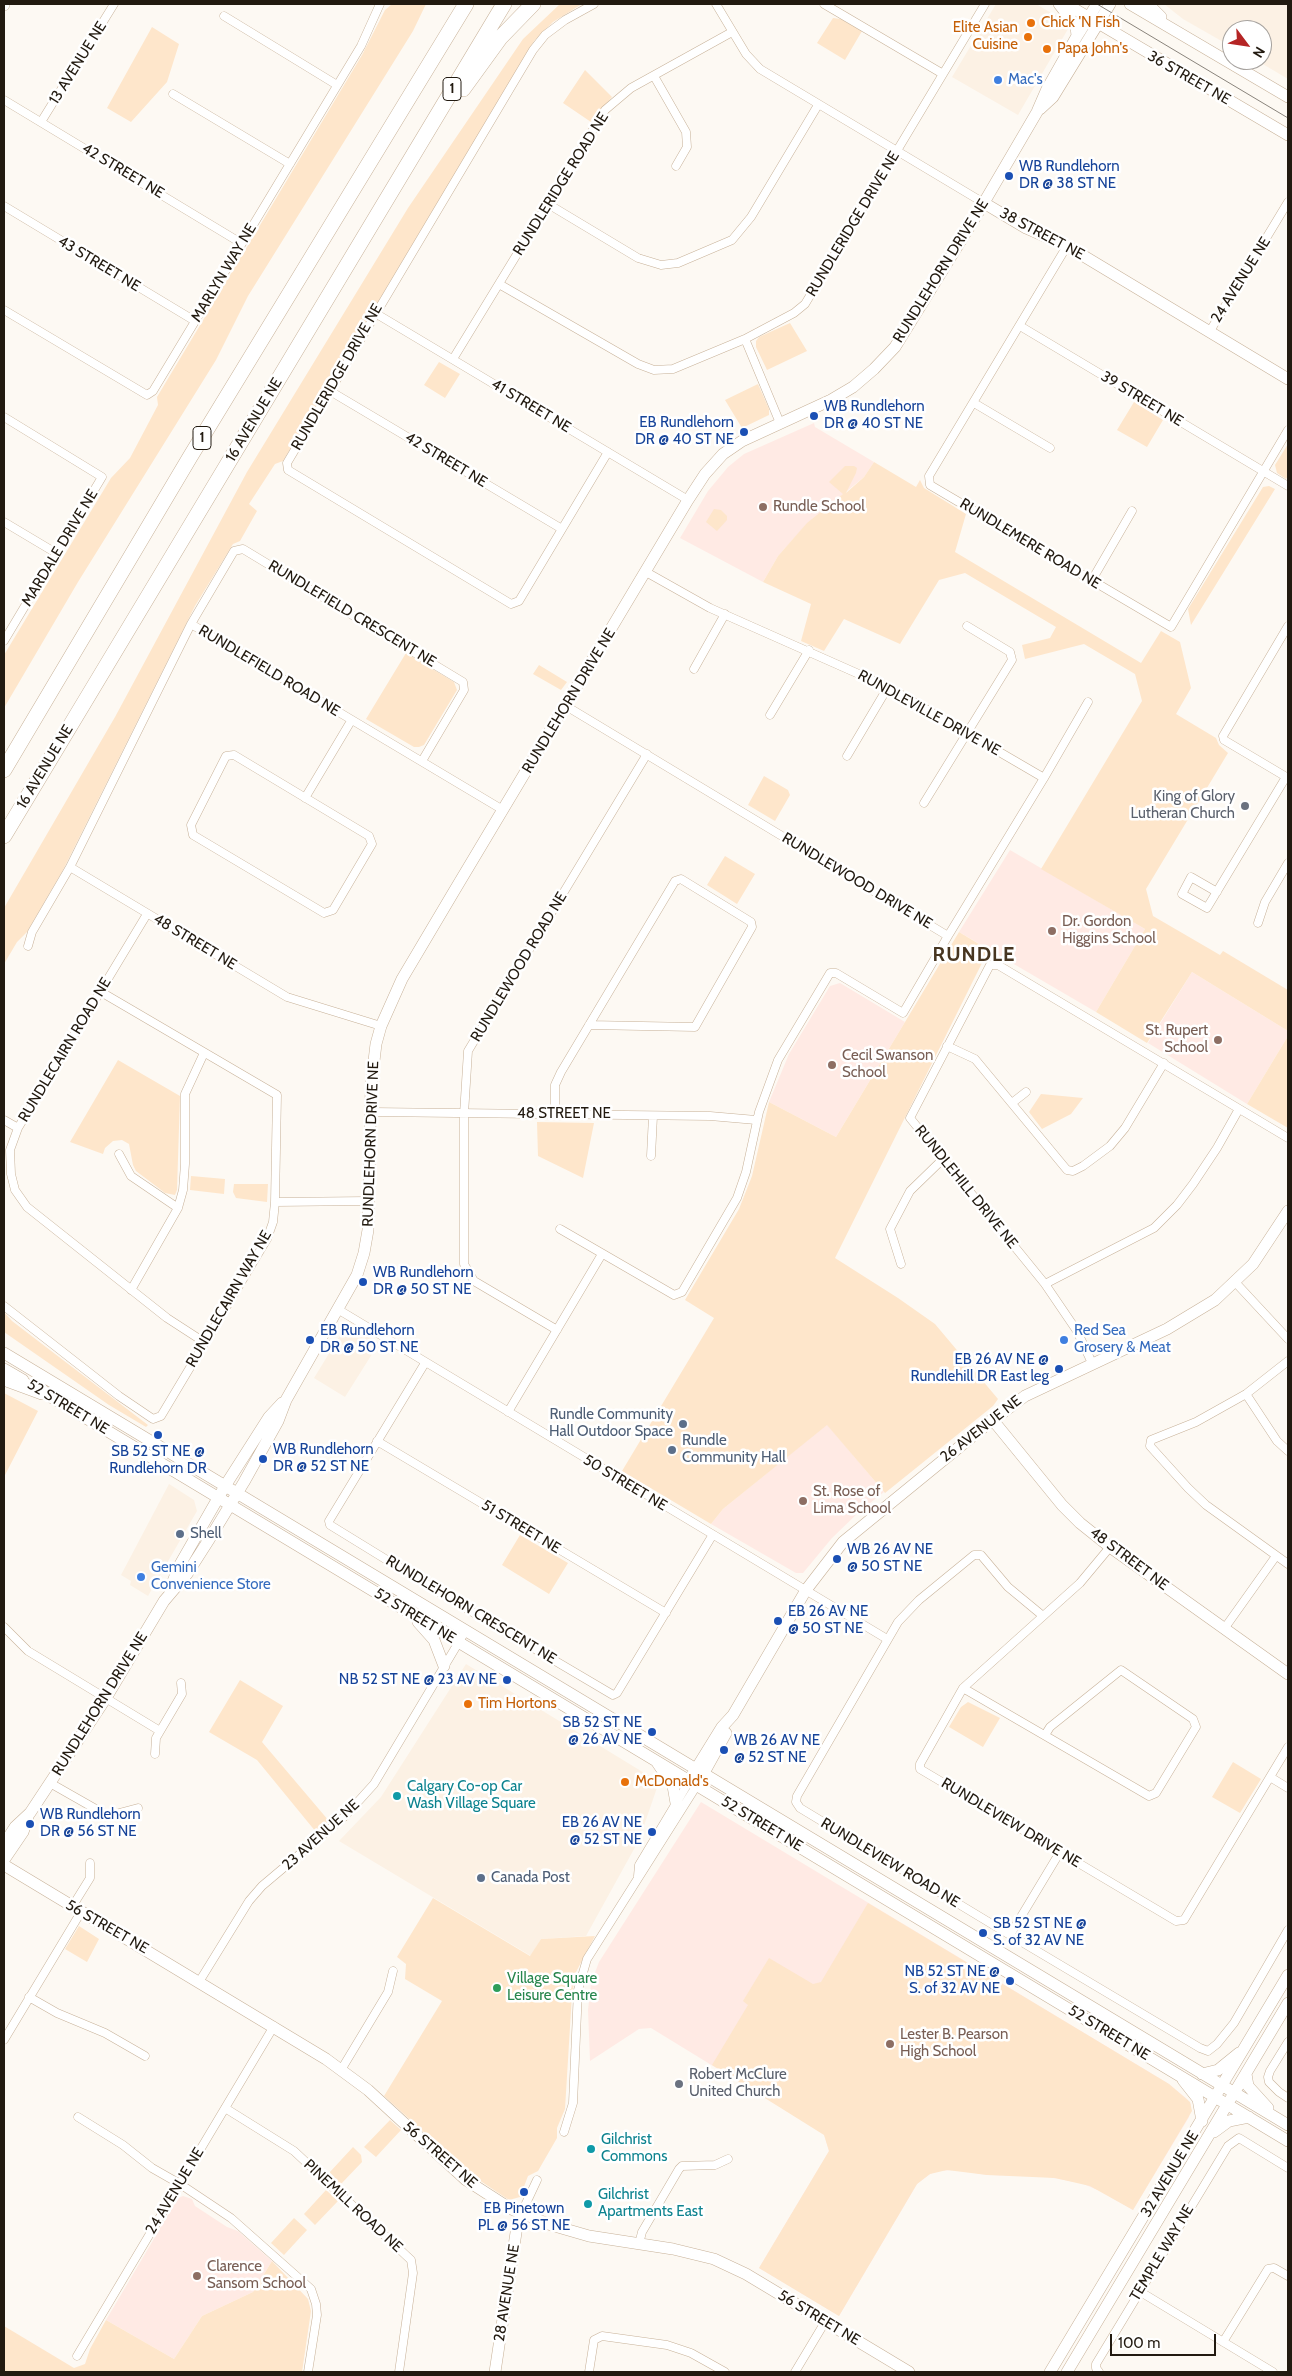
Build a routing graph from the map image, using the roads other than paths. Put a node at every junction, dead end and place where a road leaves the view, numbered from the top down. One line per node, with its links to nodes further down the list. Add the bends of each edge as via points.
1 (114, 4): 29 (street, 13 AVENUE NE)
2 (380, 4): 23 (street, MARLYN WAY NE, via 361,46)
3 (454, 4): 30 (highway, via 397,103)
4 (466, 4): 30 (highway, 1)
5 (504, 4): 37 (highway, 16 AVENUE NE / 1)
6 (533, 4): 37 (highway, via 489,52 422,150)
7 (594, 4): 46 (street, RUNDLERIDGE DRIVE NE, via 545,35 533,50)
8 (716, 4): 19 (street, 38 STREET NE)
9 (824, 4): 21 (street)
10 (985, 4): 21 (street, RUNDLERIDGE DRIVE NE)
11 (1058, 4): 20 (street, via 1076,26)
12 (1066, 4): 17 (street, 36 STREET NE)
13 (1130, 4): 18 (street)
14 (1148, 4): 18 (street)
15 (1103, 5): 17 (street, RUNDLEHORN DRIVE NE)
16 (224, 16): 23 (street)
17 (1093, 21): 20 (street, RUNDLEHORN DRIVE NE); 28 (street, RUNDLEHORN DRIVE NE, via 1053,97); 31 (street, 36 STREET NE)
18 (1175, 31): 25 (street)
19 (732, 32): 22 (street, RUNDLERIDGE ROAD NE); 27 (street, 38 STREET NE, via 760,69)
20 (1077, 36): 28 (street, RUNDLEHORN DRIVE NE)
21 (943, 74): 34 (street, RUNDLERIDGE DRIVE NE)
22 (654, 76): 36 (street, via 686,132 686,147); 40 (street, RUNDLERIDGE ROAD NE, via 631,88 605,110)
23 (337, 85): 35 (street, MARLYN WAY NE)
24 (173, 94): 35 (street)
25 (1288, 97)
26 (4, 100): 29 (street, 42 STREET NE)
27 (818, 105): 34 (street, 38 STREET NE); 40 (street, via 751,216 732,240 678,263 661,265 638,258)
28 (1037, 112): 39 (street, RUNDLEHORN DRIVE NE)
29 (42, 122): 42 (street, 42 STREET NE)
30 (393, 124): 85 (highway, 1)
31 (1275, 127): 32 (street, 36 STREET NE); 33 (street)
32 (1288, 135)
33 (1288, 140)
34 (896, 151): 39 (street, 38 STREET NE); 50 (street, RUNDLERIDGE DRIVE NE, via 805,304)
35 (290, 164): 42 (street, MARLYN WAY NE)
36 (676, 166)
37 (400, 175): 93 (highway, 16 AVENUE NE / 1)
38 (1288, 202): 49 (street, 24 AVENUE NE)
39 (984, 203): 43 (street, 38 STREET NE, via 1019,224); 56 (street, RUNDLEHORN DRIVE NE, via 895,347 853,387)
40 (548, 204): 44 (street, RUNDLERIDGE ROAD NE)
41 (4, 206): 47 (street, 43 STREET NE)
42 (241, 243): 47 (street, MARLYN WAY NE)
43 (1067, 246): 48 (street, RUNDLEMERE ROAD NE); 49 (street, 38 STREET NE)
44 (499, 284): 50 (street, RUNDLERIDGE DRIVE NE, via 638,364 654,370 673,369); 51 (street, RUNDLERIDGE ROAD NE)
45 (4, 310): 47 (street, MARLYN WAY NE, via 147,394 153,391)
46 (375, 312): 51 (street, 41 STREET NE); 53 (street, RUNDLERIDGE DRIVE NE)
47 (195, 321)
48 (1020, 326): 54 (street, RUNDLEMERE ROAD NE); 60 (street, 39 STREET NE)
49 (1210, 331): 52 (street, 38 STREET NE)
50 (745, 338): 56 (street)
51 (453, 359): 59 (street, 41 STREET NE)
52 (1288, 379)
53 (330, 391): 65 (street, 42 STREET NE); 65 (street, RUNDLERIDGE DRIVE NE, via 287,463 288,470 460,574 511,604 519,601)
54 (974, 403): 58 (street); 68 (street, RUNDLEMERE ROAD NE, via 929,476 930,484)
55 (4, 417): 66 (street, MARDALE DRIVE NE, via 102,477)
56 (780, 423): 62 (street, RUNDLEHORN DRIVE NE, via 723,454)
57 (1288, 430): 60 (street, RUNDLEMERE ROAD NE)
58 (1050, 448)
59 (608, 452): 62 (street, 41 STREET NE); 65 (street, RUNDLERIDGE DRIVE NE)
60 (1264, 471): 61 (street, 39 STREET NE); 68 (street, RUNDLEMERE ROAD NE, via 1171,627)
61 (1288, 486)
62 (688, 500): 67 (street, RUNDLEHORN DRIVE NE)
63 (1132, 511): 68 (street)
64 (4, 522): 66 (street)
65 (562, 529)
66 (56, 554): 73 (street, MARDALE DRIVE NE)
67 (646, 572): 69 (street, RUNDLEVILLE DRIVE NE); 79 (street, RUNDLEHORN DRIVE NE)
68 (1092, 580)
69 (725, 614): 75 (street, RUNDLEVILLE DRIVE NE); 76 (street)
70 (191, 624): 81 (street, RUNDLEFIELD ROAD NE); 86 (street, RUNDLEFIELD CRESCENT NE, via 234,551 243,549 463,682 464,690); 95 (street, RUNDLEFIELD ROAD NE)
71 (967, 626): 82 (street, via 1010,652 1012,660)
72 (1288, 626): 89 (street, via 1223,736 1224,740)
73 (7, 628): 74 (street, MARDALE DRIVE NE)
74 (4, 642)
75 (809, 650): 77 (street, RUNDLEVILLE DRIVE NE); 80 (street)
76 (694, 669)
77 (888, 687): 82 (street, RUNDLEVILLE DRIVE NE); 84 (street)
78 (1088, 702): 88 (street)
79 (566, 706): 83 (street, RUNDLEWOOD DRIVE NE); 92 (street, RUNDLEHORN DRIVE NE)
80 (770, 714)
81 (351, 721): 86 (street, RUNDLEFIELD ROAD NE); 90 (street)
82 (967, 731): 88 (street, RUNDLEVILLE DRIVE NE); 91 (street)
83 (647, 754): 99 (street, RUNDLEWOOD DRIVE NE); 111 (street, RUNDLEWOOD ROAD NE, via 468,1051)
84 (846, 756)
85 (9, 759): 87 (highway, 1)
86 (422, 761): 92 (street, RUNDLEFIELD ROAD NE)
87 (4, 770)
88 (1044, 778): 99 (street)
89 (1287, 778): 96 (street)
90 (305, 798): 90 (street, via 234,755 226,756 191,825 193,835 324,913 333,910 372,844 369,836)
91 (924, 803)
92 (503, 810): 103 (street, RUNDLEHORN DRIVE NE, via 402,979)
93 (4, 836)
94 (1288, 863): 98 (street, via 1265,902)
95 (70, 867): 97 (street, 48 STREET NE); 100 (street, RUNDLEFIELD ROAD NE, via 32,932)
96 (1217, 892): 96 (street, via 1207,908 1182,894 1191,877)
97 (147, 914): 101 (street, RUNDLECAIRN ROAD NE); 103 (street, 48 STREET NE, via 287,997)
98 (1258, 924)
99 (948, 936): 115 (street, RUNDLEWOOD DRIVE NE, via 903,1012 836,973 830,974 778,1060)
100 (28, 946)
101 (101, 992): 105 (street, RUNDLECAIRN WAY NE); 116 (street, RUNDLECAIRN ROAD NE)
102 (589, 1025): 102 (street, via 675,881 681,879 751,922 752,927 694,1027); 112 (street, via 560,1072 555,1085)
103 (381, 1026): 110 (street, RUNDLEHORN DRIVE NE, via 372,1067)
104 (948, 1046): 106 (street, RUNDLEHILL DRIVE NE, via 990,965 998,965); 108 (street, via 975,1059); 120 (street, RUNDLEHILL DRIVE NE, via 910,1118)
105 (204, 1053): 122 (street, RUNDLECAIRN WAY NE, via 276,1095); 123 (street, via 185,1094 185,1164)
106 (1164, 1063): 108 (street, via 1118,1137 1103,1153 1074,1170 1067,1170 1061,1165); 109 (street, RUNDLEHILL DRIVE NE)
107 (1026, 1092): 108 (street)
108 (1012, 1103)
109 (1239, 1109): 117 (street, RUNDLEHILL DRIVE NE); 129 (street, via 1193,1184 1154,1228)
110 (372, 1112): 111 (street, 48 STREET NE); 121 (street, RUNDLEHORN DRIVE NE)
111 (464, 1114): 112 (street, 48 STREET NE); 133 (street, RUNDLEWOOD ROAD NE, via 464,1264 474,1281)
112 (554, 1114): 113 (street, 48 STREET NE)
113 (653, 1116): 115 (street, 48 STREET NE); 119 (street)
114 (4, 1120): 116 (street)
115 (756, 1120): 126 (street, RUNDLEWOOD DRIVE NE, via 746,1172 737,1198 682,1292 674,1295)
116 (18, 1128): 130 (street, RUNDLECAIRN ROAD NE, via 10,1150 11,1174 15,1190 23,1202)
117 (1288, 1138)
118 (119, 1154): 123 (street, via 131,1176)
119 (651, 1156)
120 (943, 1159): 127 (street, via 910,1191 890,1228); 129 (street, RUNDLEHILL DRIVE NE)
121 (368, 1201): 122 (street); 132 (street, RUNDLEHORN DRIVE NE, via 364,1253 357,1276)
122 (275, 1202): 135 (street, RUNDLECAIRN WAY NE, via 267,1239)
123 (178, 1208): 130 (street)
124 (1288, 1211): 128 (street, 26 AVENUE NE, via 1267,1245)
125 (560, 1229): 126 (street)
126 (602, 1254): 133 (street)
127 (900, 1264)
128 (1235, 1282): 134 (street); 139 (street, 26 AVENUE NE, via 1193,1315)
129 (1045, 1284): 139 (street, RUNDLEHILL DRIVE NE, via 1077,1332)
130 (130, 1290): 135 (street, RUNDLECAIRN ROAD NE)
131 (4, 1306): 135 (street, RUNDLECAIRN WAY NE, via 153,1419 161,1416)
132 (339, 1310): 138 (street, 50 STREET NE); 144 (street, RUNDLEHORN DRIVE NE)
133 (557, 1330): 145 (street)
134 (1288, 1339)
135 (204, 1342)
136 (4, 1353): 149 (street, 52 STREET NE)
137 (1288, 1361): 143 (street)
138 (425, 1363): 145 (street, 50 STREET NE); 147 (street, RUNDLEHORN CRESCENT NE)
139 (1092, 1363): 146 (street, 26 AVENUE NE, via 1043,1385)
140 (4, 1368): 142 (street, 52 STREET NE)
141 (4, 1378): 142 (highway)
142 (42, 1392): 151 (street, 52 STREET NE)
143 (1246, 1394): 148 (street, via 1277,1441); 155 (street, via 1196,1422 1150,1440 1150,1446 1206,1505)
144 (286, 1400): 149 (street, RUNDLEHORN DRIVE NE, via 269,1417); 150 (street, RUNDLEHORN DRIVE NE, via 278,1421)
145 (508, 1412): 153 (street, 50 STREET NE)
146 (992, 1419): 154 (street, 48 STREET NE, via 1062,1506); 157 (street, 26 AVENUE NE, via 842,1542)
147 (377, 1441): 160 (street, 51 STREET NE); 160 (street, RUNDLEHORN CRESCENT NE, via 329,1521 330,1525 460,1604 613,1694 617,1693)
148 (1288, 1451)
149 (226, 1486): 150 (street, 52 STREET NE); 151 (street, RUNDLEHORN DRIVE NE)
150 (238, 1493): 152 (street, RUNDLEHORN DRIVE NE); 164 (street, 52 STREET NE)
151 (219, 1498): 152 (street, 52 STREET NE); 158 (street, RUNDLEHORN DRIVE NE, via 178,1568)
152 (230, 1504): 158 (street, RUNDLEHORN DRIVE NE, via 187,1574); 159 (street, 52 STREET NE)
153 (712, 1536): 157 (street, 50 STREET NE); 160 (street, RUNDLEHORN CRESCENT NE)
154 (1110, 1547): 161 (street, RUNDLEVIEW DRIVE NE, via 1080,1583); 163 (street, 48 STREET NE)
155 (1276, 1556): 156 (street); 163 (street)
156 (1288, 1564)
157 (806, 1590): 165 (street, 50 STREET NE); 177 (street, 26 AVENUE NE, via 733,1715 722,1727)
158 (169, 1594): 171 (street, RUNDLEHORN DRIVE NE)
159 (410, 1613): 166 (street, 52 STREET NE); 167 (street, via 434,1640)
160 (666, 1613)
161 (1043, 1616): 165 (street, RUNDLEVIEW ROAD NE, via 1008,1588 981,1556 974,1555 919,1600); 170 (street, RUNDLEVIEW DRIVE NE)
162 (4, 1627): 171 (street, via 28,1651)
163 (1224, 1629): 168 (street, 48 STREET NE)
164 (466, 1630): 166 (street, 23 AVENUE NE); 177 (street, 52 STREET NE)
165 (887, 1639): 193 (street, RUNDLEVIEW ROAD NE, via 796,1802 810,1814)
166 (459, 1642): 167 (street, 23 AVENUE NE); 176 (street, 52 STREET NE)
167 (444, 1666): 196 (street, 23 AVENUE NE, via 374,1784 345,1816 262,1886 249,1901)
168 (1288, 1674)
169 (181, 1683): 172 (street, via 182,1694)
170 (963, 1688): 173 (street); 186 (street, RUNDLEVIEW DRIVE NE, via 920,1769)
171 (106, 1698): 172 (street); 179 (street, RUNDLEHORN DRIVE NE)
172 (160, 1731): 175 (street)
173 (1045, 1735): 173 (street, via 1149,1796 1156,1793 1196,1727 1193,1719 1121,1670 1050,1727)
174 (1288, 1747): 178 (street, RUNDLEVIEW DRIVE NE)
175 (155, 1754)
176 (654, 1758): 180 (street, 52 STREET NE); 182 (street, via 672,1786)
177 (700, 1771): 180 (street, 26 AVENUE NE); 205 (street, 52 STREET NE)
178 (1270, 1777): 181 (street); 186 (street, RUNDLEVIEW DRIVE NE, via 1184,1920 1176,1921)
179 (50, 1782): 183 (street, via 108,1816); 184 (street, RUNDLEHORN DRIVE NE)
180 (694, 1782): 182 (street, 26 AVENUE NE); 190 (street, 26 AVENUE NE); 207 (street, 52 STREET NE)
181 (1288, 1788)
182 (676, 1803): 190 (street, 26 AVENUE NE, via 639,1865)
183 (138, 1808)
184 (30, 1813): 185 (street, RUNDLEHORN DRIVE NE); 187 (street, RUNDLEHORN DRIVE NE, via 23,1832)
185 (4, 1844)
186 (1060, 1852): 193 (street)
187 (4, 1860)
188 (90, 1863): 191 (street, via 90,1878)
189 (4, 1865): 191 (street, 56 STREET NE)
190 (638, 1876): 219 (street, 26 AVENUE NE, via 595,1944 583,1970 576,2012 574,2094)
191 (76, 1909): 196 (street, 56 STREET NE); 197 (street)
192 (1288, 1930): 193 (street, RUNDLEVIEW ROAD NE, via 1234,2023 1208,2051)
193 (1010, 1935)
194 (393, 1971): 204 (street, via 388,1992)
195 (1288, 1975): 202 (street, 32 AVENUE NE)
196 (199, 1982): 199 (street, 56 STREET NE)
197 (30, 1997): 200 (street); 203 (street)
198 (1288, 2003): 206 (street, 32 AVENUE NE)
199 (274, 2026): 204 (street, 56 STREET NE); 213 (street, 24 AVENUE NE)
200 (4, 2040)
201 (1288, 2042): 211 (street, via 1268,2077 1269,2082)
202 (1245, 2049): 205 (street, via 1218,2070); 208 (street, 32 AVENUE NE)
203 (145, 2056)
204 (341, 2070): 226 (street, 56 STREET NE, via 368,2090 474,2186)
205 (1202, 2074): 208 (street, 52 STREET NE)
206 (1246, 2074): 209 (street, 32 AVENUE NE); 216 (street, via 1248,2086)
207 (1179, 2075): 210 (street, 52 STREET NE); 217 (street, via 1198,2099)
208 (1223, 2086): 209 (street, 52 STREET NE); 210 (street, 32 AVENUE NE)
209 (1234, 2092): 212 (street, 32 AVENUE NE); 216 (street, 52 STREET NE)
210 (1216, 2097): 212 (street, 52 STREET NE); 217 (street, 32 AVENUE NE)
211 (1288, 2098)
212 (1227, 2104): 215 (street, 52 STREET NE); 220 (street, 32 AVENUE NE)
213 (225, 2108): 225 (street, 24 AVENUE NE); 234 (street, PINEMILL ROAD NE, via 294,2151 411,2260 413,2273)
214 (78, 2117): 225 (street)
215 (1249, 2117): 220 (street, via 1224,2124); 221 (street, 52 STREET NE)
216 (1278, 2118): 218 (street, 52 STREET NE)
217 (1202, 2121): 240 (street, 32 AVENUE NE)
218 (1288, 2125)
219 (564, 2132)
220 (1206, 2140): 241 (street, 32 AVENUE NE)
221 (1288, 2141)
222 (728, 2159): 227 (street, via 714,2165 682,2166 642,2232)
223 (1288, 2168): 229 (street, TEMPLE WAY NE, via 1239,2138 1228,2146)
224 (537, 2180): 226 (street)
225 (180, 2184): 232 (street, 24 AVENUE NE); 233 (street, via 231,2218 311,2289 317,2316)
226 (521, 2214): 227 (street, 56 STREET NE, via 589,2236); 235 (street, 28 AVENUE NE)
227 (639, 2244): 230 (street, 56 STREET NE, via 695,2253 723,2263)
228 (1288, 2276): 231 (street, via 1274,2268 1268,2269)
229 (1139, 2291): 231 (street); 242 (street, TEMPLE WAY NE, via 1096,2364)
230 (825, 2322): 238 (street); 239 (street, 56 STREET NE)
231 (1223, 2342): 243 (street)
232 (77, 2356)
233 (308, 2372)
234 (399, 2372)
235 (496, 2372)
236 (589, 2372): 237 (street, via 594,2340 602,2336 667,2345 691,2352)
237 (725, 2372)
238 (795, 2372)
239 (910, 2372)
240 (1050, 2372)
241 (1067, 2372)
242 (1100, 2372)
243 (1272, 2372)

